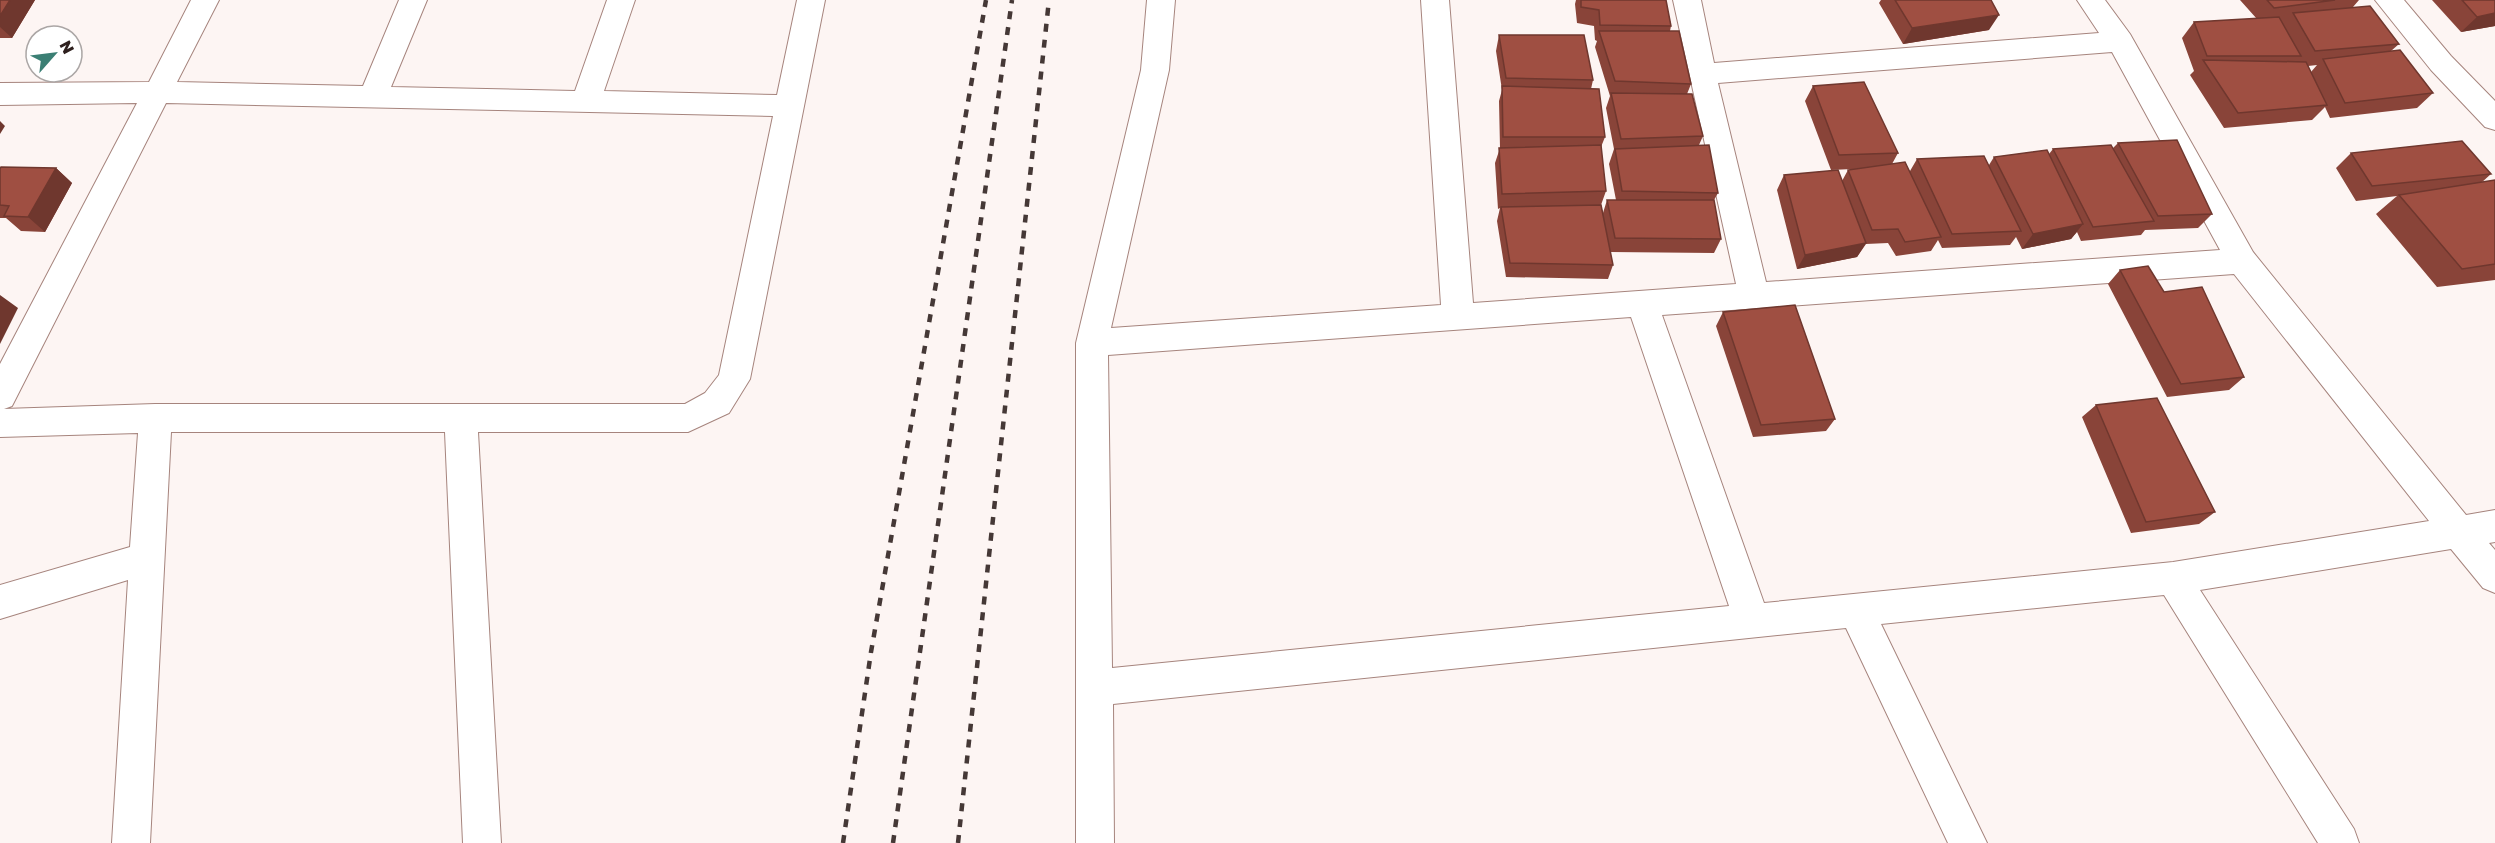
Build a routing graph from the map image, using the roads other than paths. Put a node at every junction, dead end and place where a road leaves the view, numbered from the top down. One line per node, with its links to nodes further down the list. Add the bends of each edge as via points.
1 (205, 0): 12 (street)
2 (413, 0): 14 (street)
3 (621, 0): 15 (street)
4 (811, 0): 16 (street)
5 (1161, 0): 22 (street, via 1155,70)
6 (1435, 0): 21 (street)
7 (1687, 0): 11 (street)
8 (2091, 0): 10 (street)
9 (2389, 0): 17 (street, via 2441,63)
10 (2120, 41): 11 (street); 18 (street)
11 (1702, 74): 19 (street)
12 (157, 92): 13 (street); 14 (street); 23 (street)
13 (0, 94)
14 (373, 97): 15 (street)
15 (586, 101): 16 (street)
16 (789, 106): 24 (street, via 734,379 717,403 688,418)
17 (2495, 119)
18 (2242, 261): 19 (street); 28 (street)
19 (1754, 296): 20 (street)
20 (1642, 304): 21 (street); 34 (street)
21 (1458, 317): 22 (street)
22 (1092, 343): 35 (street)
23 (0, 396)
24 (461, 417): 25 (street); 37 (street)
25 (155, 418): 26 (street); 29 (street)
26 (0, 423)
27 (2495, 526): 28 (street)
28 (2460, 532): 30 (street); 31 (street)
29 (147, 558): 32 (street); 36 (street)
30 (2495, 577)
31 (2173, 578): 33 (street); 40 (street)
32 (0, 602)
33 (1856, 610): 34 (street); 39 (street)
34 (1752, 621): 35 (street)
35 (1094, 688): 38 (street)
36 (131, 843)
37 (482, 843)
38 (1095, 843)
39 (1968, 843)
40 (2340, 843)

